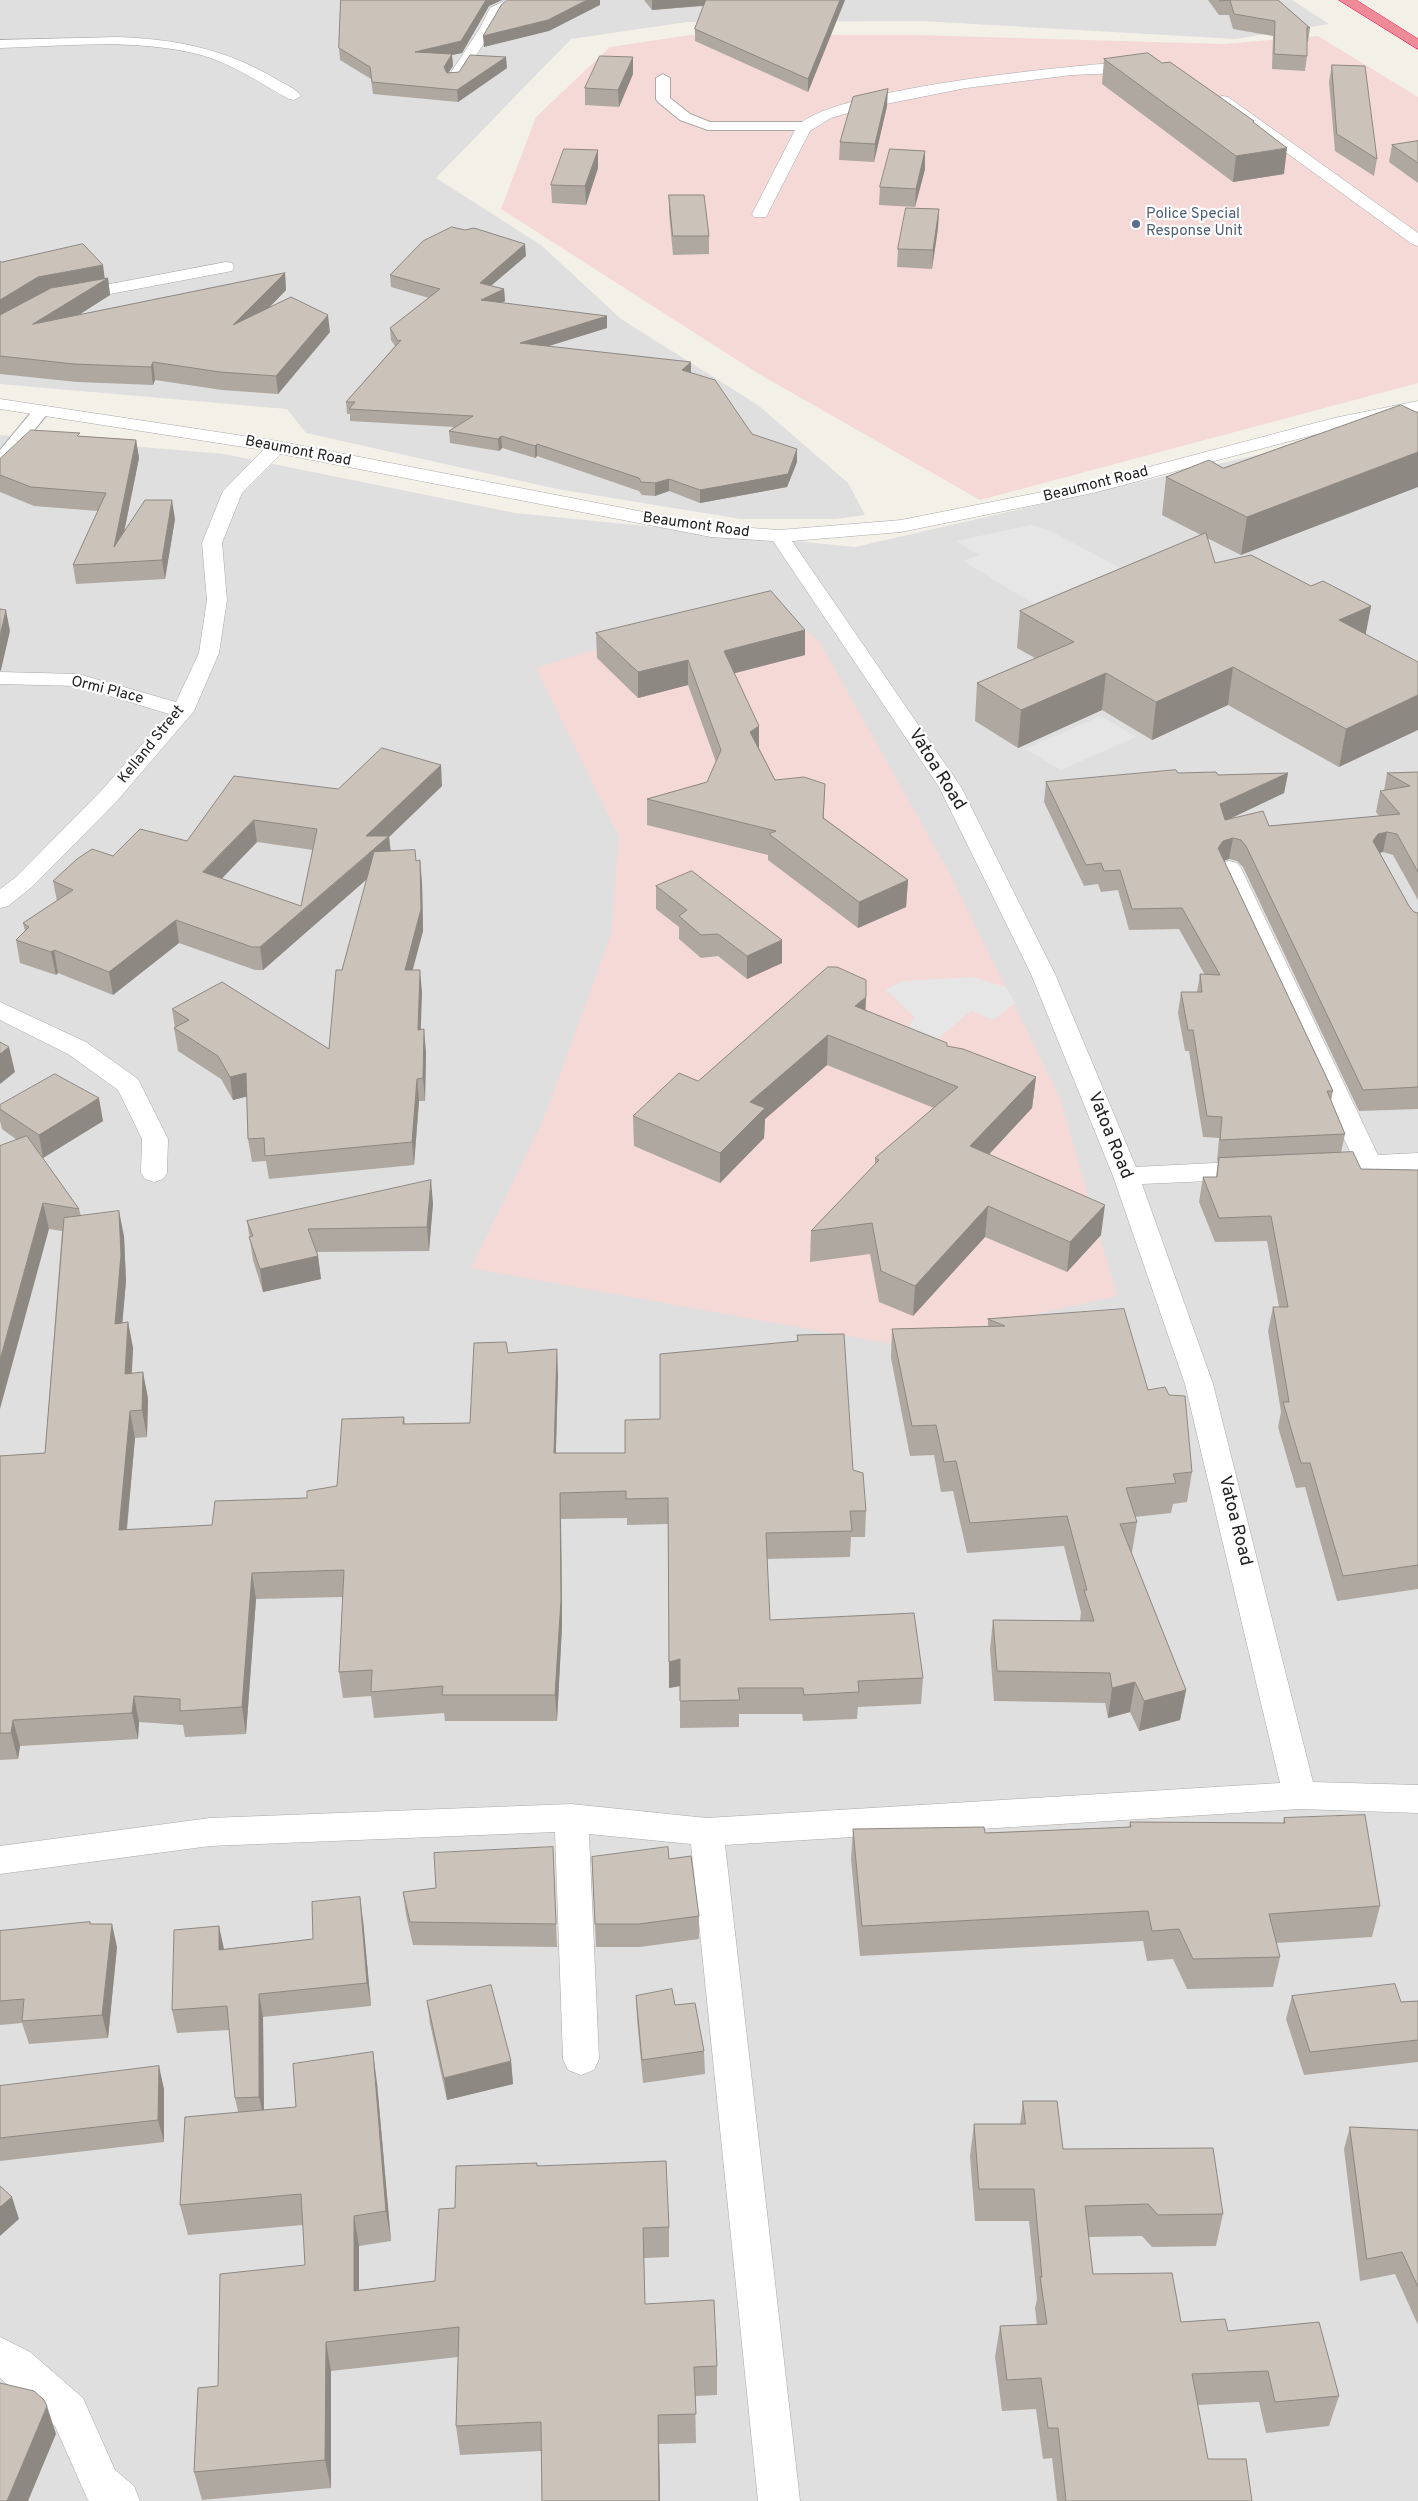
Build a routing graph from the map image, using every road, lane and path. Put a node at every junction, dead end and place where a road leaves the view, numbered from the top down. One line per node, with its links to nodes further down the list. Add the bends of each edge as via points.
1 (517, 0): 7 (street, via 495,11)
2 (1346, 0): 4 (highway)
3 (0, 44): 9 (street, via 134,42 186,48 230,60)
4 (1418, 45)
5 (1150, 70): 10 (street, via 1126,66 964,84 854,107)
6 (663, 78): 10 (lane, via 664,98 685,117 708,126)
7 (453, 80)
8 (1209, 90): 12 (street)
9 (294, 96)
10 (806, 126): 11 (street)
11 (760, 214)
12 (1418, 241)
13 (226, 267): 14 (street)
14 (58, 299)
15 (0, 404): 17 (street, Beaumont Road)
16 (1418, 406): 20 (street, Beaumont Road, via 1017,504 901,526)
17 (40, 413): 18 (street, Beaumont Road, via 129,423); 19 (lane)
18 (277, 447): 20 (street, Beaumont Road, via 711,531); 22 (street, Kelland Street, via 233,491 212,543 217,600 209,653)
19 (0, 461)
20 (779, 536): 31 (street, Vatoa Road, via 950,787 1043,974)
21 (0, 678): 22 (street, Ormi Place, via 78,680)
22 (183, 711): 24 (street, Kelland Street, via 109,796)
23 (1229, 868): 27 (street)
24 (0, 902)
25 (0, 1010): 30 (street, via 77,1048 129,1085 155,1139)
26 (1418, 1162): 27 (street)
27 (1369, 1164): 28 (street)
28 (1330, 1166)
29 (1281, 1168): 31 (street)
30 (154, 1173)
31 (1126, 1176): 32 (street, Vatoa Road, via 1199,1384)
32 (1300, 1795): 33 (street); 35 (street)
33 (1418, 1799)
34 (571, 1818): 35 (street); 36 (street, via 210,1832); 37 (street)
35 (707, 1832): 40 (street)
36 (0, 1860)
37 (581, 2059)
38 (0, 2356): 39 (street, via 69,2412 101,2484)
39 (119, 2501)
40 (779, 2501)

